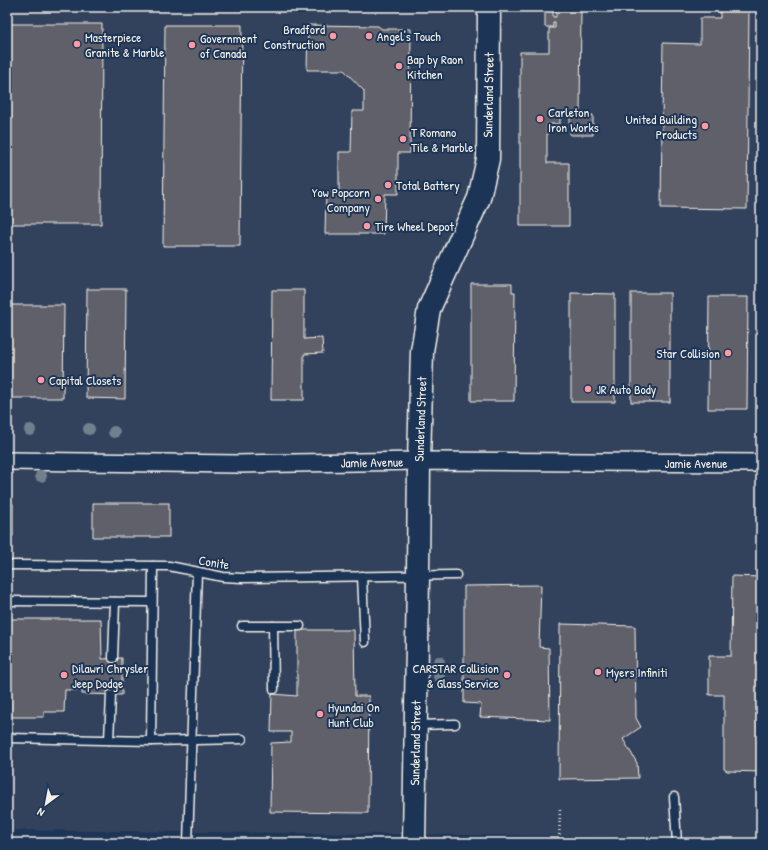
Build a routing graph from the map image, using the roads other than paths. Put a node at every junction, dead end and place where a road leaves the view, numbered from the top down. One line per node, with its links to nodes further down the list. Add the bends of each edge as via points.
1 (489, 7): 3 (street, Sunderland Street, via 488,159 478,198 429,309 422,351)
2 (7, 460): 3 (street, Jamie Avenue, via 238,464)
3 (419, 461): 4 (street, Jamie Avenue); 10 (street, Sunderland Street)
4 (761, 463)
5 (7, 565): 6 (lane, Conite)
6 (153, 566): 7 (lane, Conite, via 169,566); 13 (lane)
7 (197, 572): 9 (lane, Conite, via 242,578); 27 (lane)
8 (456, 575): 10 (lane, Conite)
9 (362, 576): 10 (lane, Conite); 17 (lane)
10 (418, 576): 22 (street, Sunderland Street)
11 (7, 601): 12 (lane)
12 (115, 602): 13 (lane); 18 (lane)
13 (152, 602): 26 (lane)
14 (242, 626): 15 (lane)
15 (273, 626): 16 (lane); 19 (lane)
16 (300, 626)
17 (365, 642)
18 (113, 658)
19 (274, 689)
20 (111, 694): 24 (lane)
21 (455, 724): 22 (lane)
22 (415, 725): 30 (street, Sunderland Street)
23 (7, 738): 24 (lane)
24 (109, 740): 26 (lane)
25 (242, 740): 27 (lane)
26 (151, 741): 27 (lane)
27 (191, 741): 29 (lane)
28 (674, 797): 31 (lane)
29 (188, 843)
30 (414, 843)
31 (677, 843)

